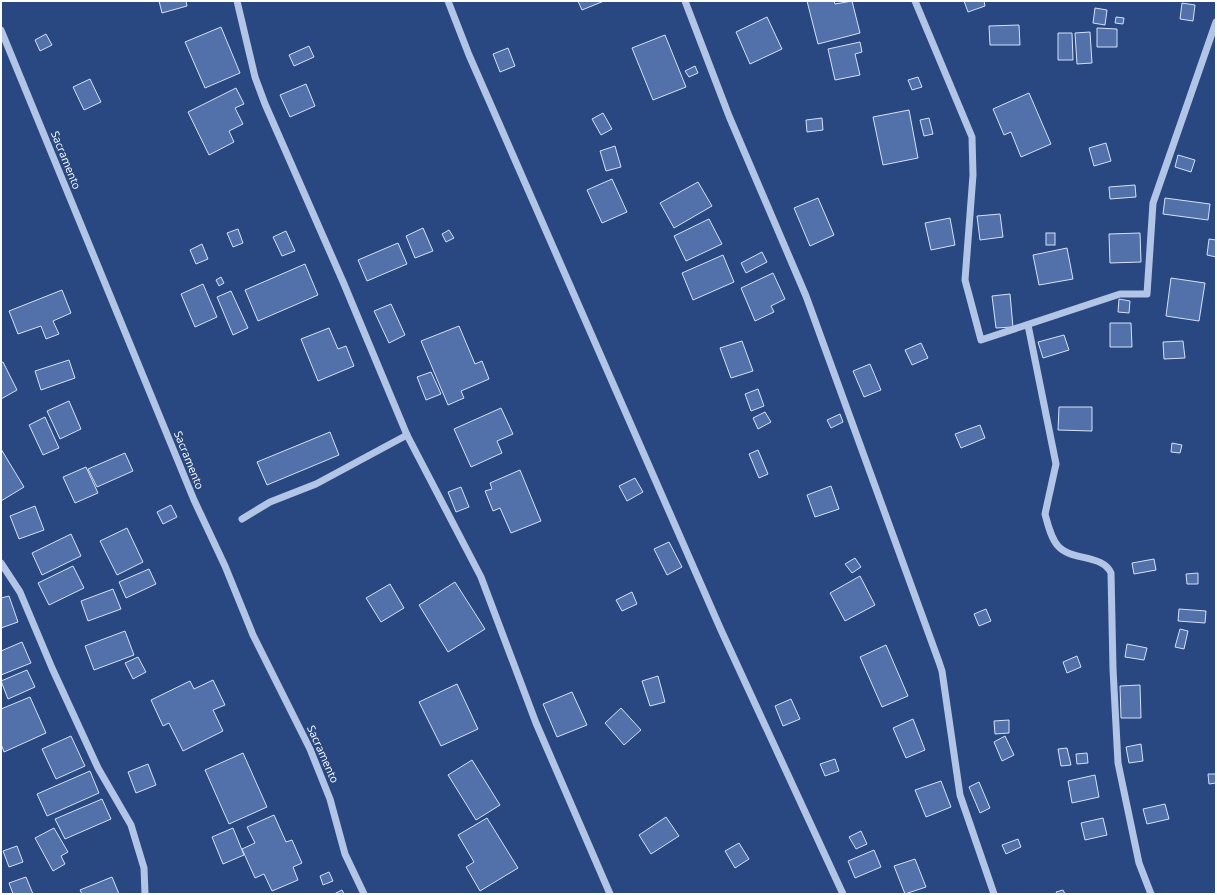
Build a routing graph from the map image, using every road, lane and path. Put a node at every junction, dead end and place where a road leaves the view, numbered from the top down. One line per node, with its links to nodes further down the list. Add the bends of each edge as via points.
1 (237, 1): 8 (street, via 255,77 265,104 344,284)
2 (448, 1): 14 (street, via 469,55 718,622)
3 (685, 1): 15 (street, via 729,116 806,296 939,662 960,795)
4 (915, 1): 7 (street, via 972,137 973,175 965,280 981,340)
5 (1216, 22): 7 (street, via 1153,203 1146,294 1120,294)
6 (1, 30): 12 (street, Sacramento, via 194,500 253,635 319,770 345,854)
7 (1028, 324): 16 (street, via 1056,464 1045,514 1059,548 1105,564 1111,573 1118,762 1139,863)
8 (406, 435): 9 (street, via 316,484 270,502); 13 (street, via 481,577 536,723)
9 (242, 519)
10 (1, 563): 11 (street, via 20,592 96,762 131,825 144,868)
11 (145, 894)
12 (364, 894)
13 (610, 894)
14 (844, 894)
15 (994, 894)
16 (1151, 894)

